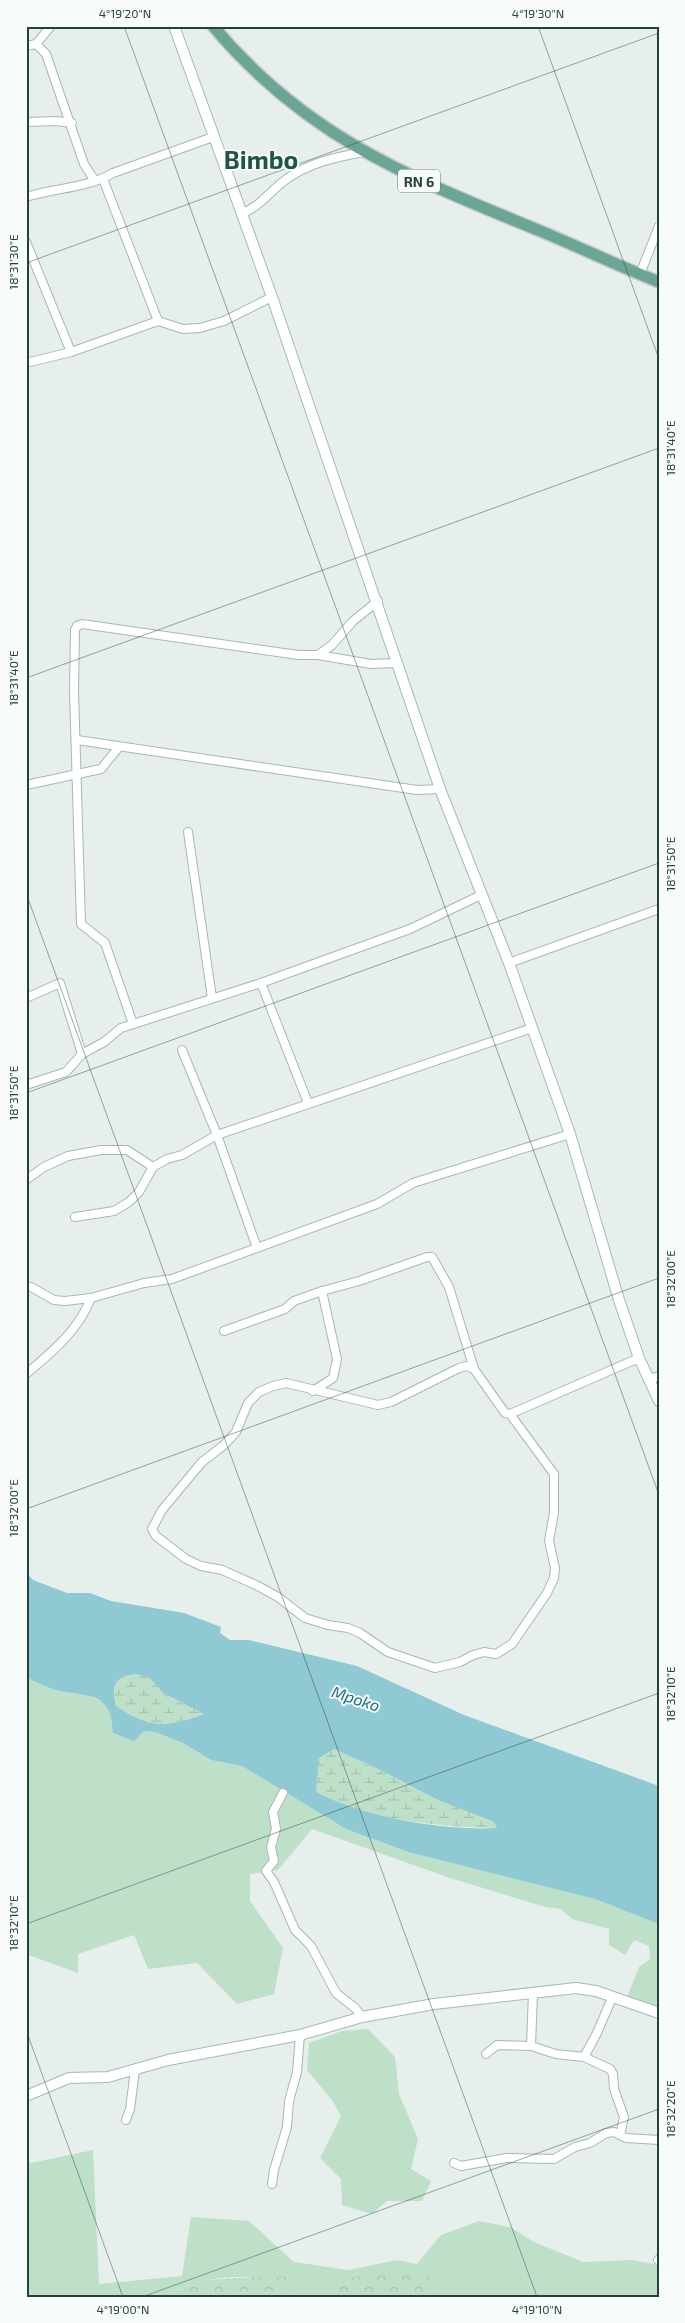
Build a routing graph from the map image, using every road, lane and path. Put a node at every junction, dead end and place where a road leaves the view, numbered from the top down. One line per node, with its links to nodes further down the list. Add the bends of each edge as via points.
1 (50, 26): 4 (street)
2 (174, 26): 8 (street)
3 (213, 26): 9 (main road, RN 6, via 252,70 285,98)
4 (36, 44): 5 (street); 7 (street, via 46,54)
5 (26, 46)
6 (26, 122): 7 (street)
7 (72, 123): 11 (street, via 84,164)
8 (213, 136): 10 (street); 13 (street)
9 (364, 152): 13 (street, via 315,164 285,180 257,207); 16 (main road, RN 6, via 424,183)
10 (103, 179): 11 (street); 19 (street)
11 (95, 180): 12 (street)
12 (26, 197)
13 (240, 214): 18 (street)
14 (659, 226): 16 (street)
15 (26, 242): 20 (street)
16 (640, 274): 17 (main road, RN 6)
17 (659, 282)
18 (272, 297): 19 (street, via 224,322 200,328 183,329); 22 (street)
19 (158, 321): 20 (street)
20 (71, 352): 21 (street)
21 (26, 363)
22 (378, 601): 23 (street, via 353,621 332,645); 24 (street)
23 (318, 654): 24 (street, via 371,664); 25 (street, via 298,655 82,624 75,630)
24 (398, 663): 29 (street)
25 (77, 740): 26 (street); 27 (street)
26 (119, 747): 27 (street, via 101,769); 29 (street, via 416,790)
27 (78, 775): 28 (street); 37 (street, via 81,924 105,943)
28 (26, 785)
29 (440, 788): 31 (street)
30 (188, 832): 36 (street)
31 (481, 895): 33 (street); 34 (street, via 410,929)
32 (659, 909): 33 (street)
33 (509, 963): 38 (street)
34 (262, 983): 36 (street); 42 (street)
35 (26, 998): 40 (street, via 60,983)
36 (212, 998): 37 (street)
37 (133, 1024): 40 (street, via 121,1028)
38 (532, 1028): 42 (street); 43 (street)
39 (182, 1050): 44 (street)
40 (82, 1054): 41 (street, via 66,1072)
41 (26, 1085)
42 (308, 1103): 44 (street)
43 (570, 1134): 48 (street, via 413,1183 377,1204); 53 (street)
44 (217, 1135): 45 (street); 48 (street)
45 (153, 1167): 46 (street, via 127,1150 101,1150 68,1156); 47 (street, via 139,1192 129,1202 114,1210)
46 (26, 1180)
47 (75, 1217)
48 (258, 1248): 51 (street, via 172,1280 144,1282)
49 (31, 1287): 51 (street, via 54,1300)
50 (322, 1291): 52 (street, via 294,1301 285,1309); 54 (street, via 432,1257 449,1287); 58 (street, via 337,1359 333,1378)
51 (91, 1298): 55 (street, via 69,1335)
52 (224, 1331)
53 (639, 1358): 57 (street); 60 (street)
54 (474, 1369): 58 (street, via 467,1366 459,1368 378,1406); 60 (street, via 505,1413)
55 (26, 1374)
56 (659, 1376): 57 (street)
57 (648, 1380): 59 (street)
58 (313, 1391): 60 (street, via 286,1383 259,1392 248,1403 236,1432 202,1462 162,1510 152,1529 156,1536 186,1559 256,1585 305,1618 348,1628 388,1652 435,1668 484,1652 503,1652 512,1644 554,1578 549,1541 554,1512 554,1474)
59 (659, 1401)
60 (510, 1414)
61 (284, 1792): 65 (street, via 274,1812 276,1829 271,1847 274,1861 266,1871 295,1930 311,1946 336,1993)
62 (533, 1993): 63 (street, via 576,1988); 65 (street, via 434,2004); 67 (street)
63 (612, 1998): 64 (street); 69 (street)
64 (659, 2013)
65 (362, 2018): 66 (street)
66 (300, 2035): 70 (street, via 202,2052); 76 (street, via 300,2054 289,2101 287,2127)
67 (531, 2046): 68 (street, via 497,2045); 69 (street, via 556,2054)
68 (486, 2054)
69 (584, 2057): 73 (street, via 610,2069 613,2074 614,2090 624,2117)
70 (135, 2070): 71 (street, via 108,2077 69,2078); 72 (street)
71 (26, 2096)
72 (126, 2120)
73 (620, 2135): 74 (street); 75 (street, via 606,2133 554,2160 508,2158 461,2166)
74 (659, 2140)
75 (454, 2163)
76 (272, 2184)

